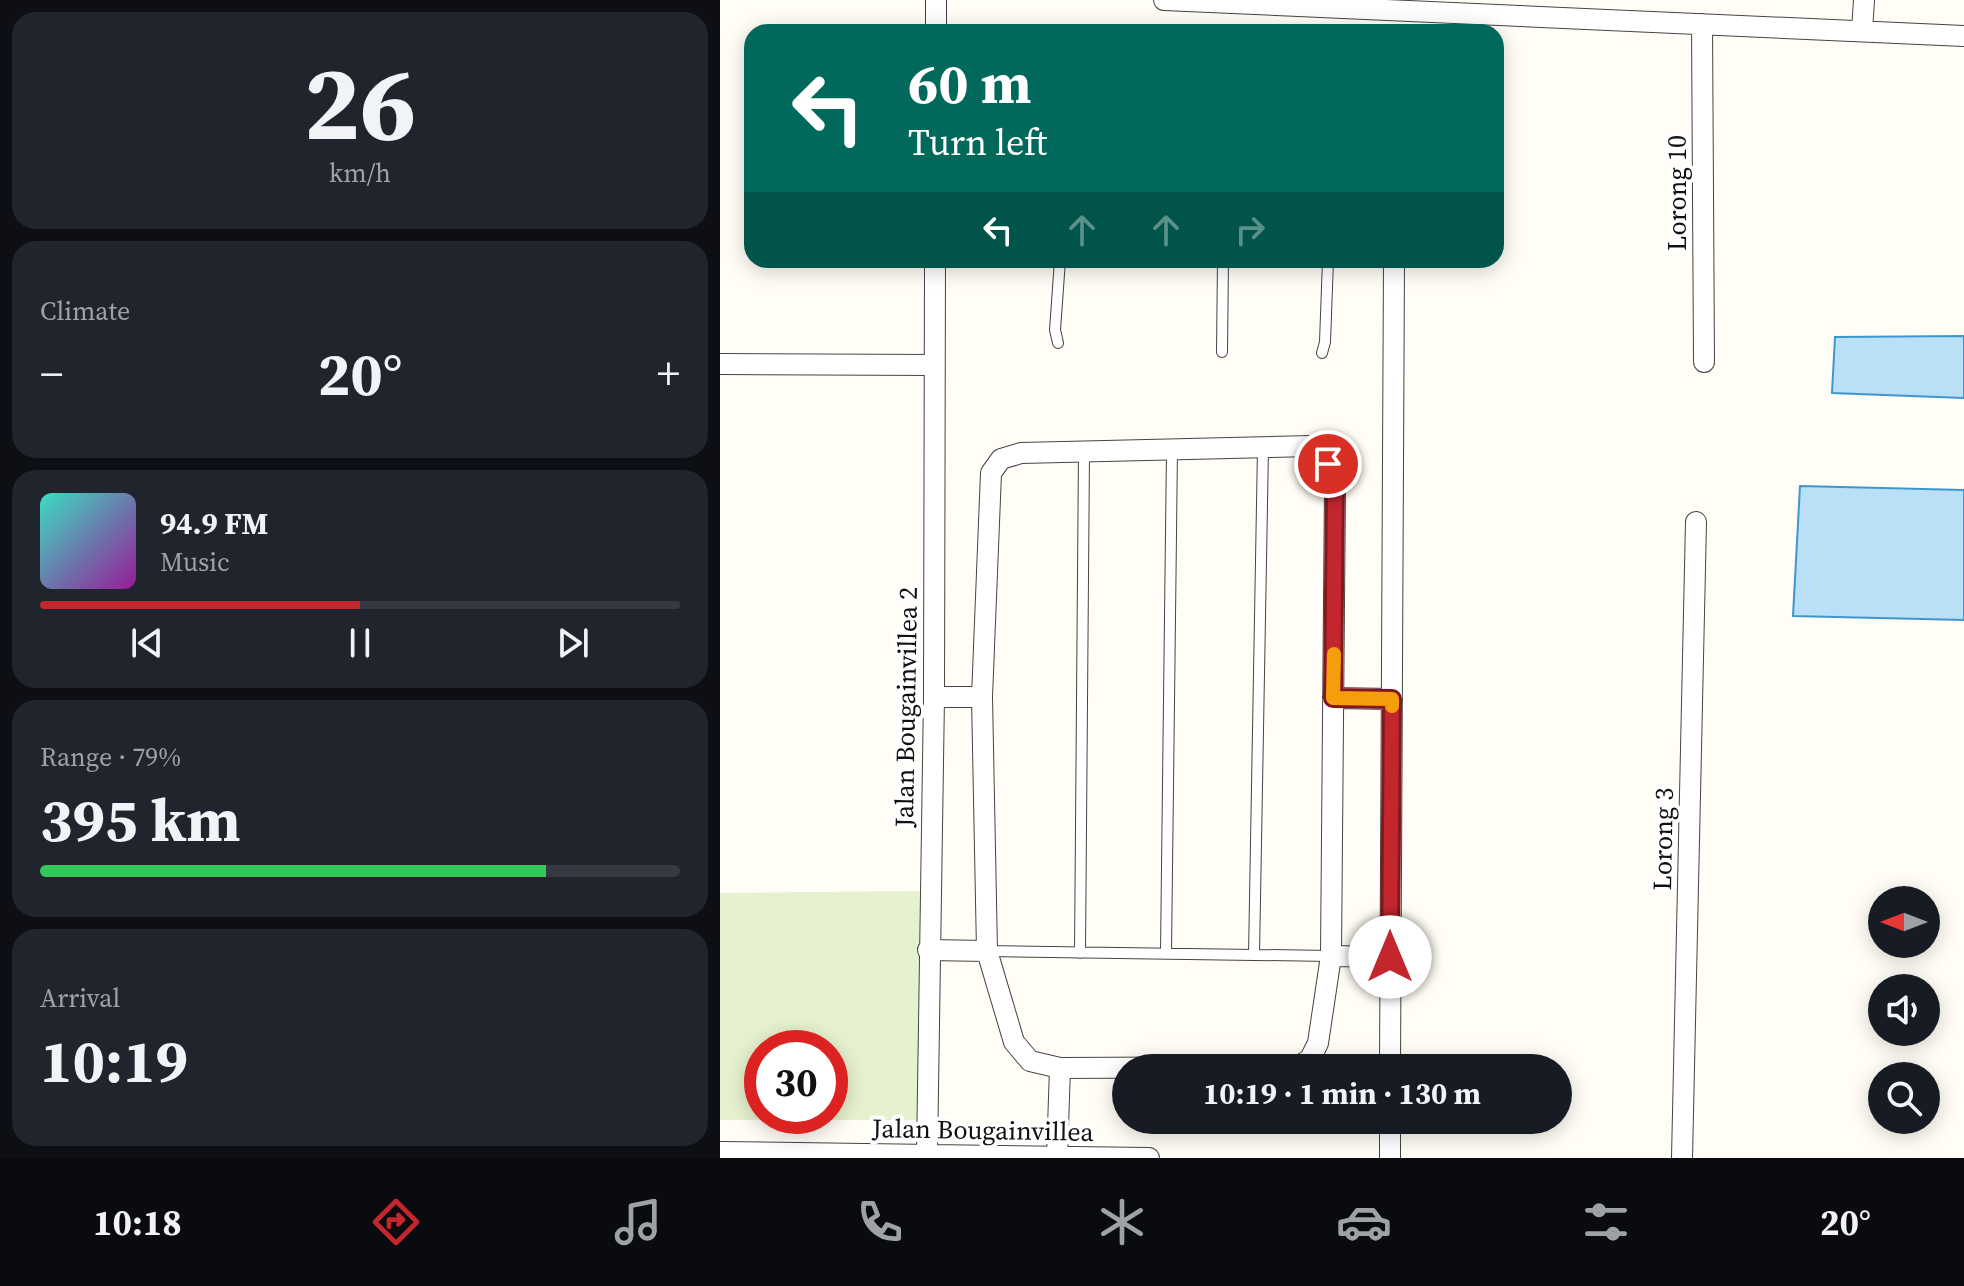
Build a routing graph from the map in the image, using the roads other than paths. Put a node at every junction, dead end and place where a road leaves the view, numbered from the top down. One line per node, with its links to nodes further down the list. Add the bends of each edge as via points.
1 (936, 0): 6 (street)
2 (1164, 0): 5 (street)
3 (1864, 0): 9 (street)
4 (1434, 6): 5 (street); 8 (street)
5 (1396, 10): 7 (street)
6 (936, 24)
7 (1396, 24)
8 (1702, 24): 9 (street); 19 (street, Lorong 10)
9 (1862, 31): 10 (street)
10 (1964, 36)
11 (935, 268): 21 (street, Jalan Bougainvillea 2)
12 (1059, 268): 16 (lane)
13 (1223, 268): 17 (lane)
14 (1328, 268): 18 (lane)
15 (1394, 268): 29 (street)
16 (1058, 343)
17 (1222, 352)
18 (1322, 353)
19 (1704, 362)
20 (720, 364): 21 (street)
21 (934, 365): 26 (street, Jalan Bougainvillea 2)
22 (1263, 448): 23 (street); 28 (street, via 1312,446 1328,464 1335,485); 34 (lane)
23 (1172, 449): 24 (street); 33 (lane)
24 (1084, 451): 27 (street, via 1021,453 1001,459 991,473); 32 (lane)
25 (1696, 522): 45 (street, Lorong 3)
26 (934, 697): 27 (street); 30 (street, Jalan Bougainvillea 2)
27 (982, 697): 31 (street)
28 (1333, 698): 29 (street); 35 (street)
29 (1392, 699): 36 (street)
30 (928, 950): 31 (street); 41 (street, Jalan Bougainvillea 2)
31 (987, 951): 32 (lane); 38 (street, via 1014,1042 1030,1061)
32 (1080, 953): 33 (lane)
33 (1166, 953): 34 (lane)
34 (1254, 955): 35 (lane)
35 (1331, 956): 36 (street); 38 (street, via 1318,1043 1310,1059 1297,1067)
36 (1390, 957): 37 (street)
37 (1390, 1054)
38 (1060, 1068): 42 (street)
39 (1390, 1134): 44 (street)
40 (720, 1152): 41 (street, Jalan Bougainvillea)
41 (927, 1155): 42 (street, Jalan Bougainvillea)
42 (1057, 1157): 43 (street, Jalan Bougainvillea)
43 (1149, 1158)
44 (1390, 1158)
45 (1682, 1158)

